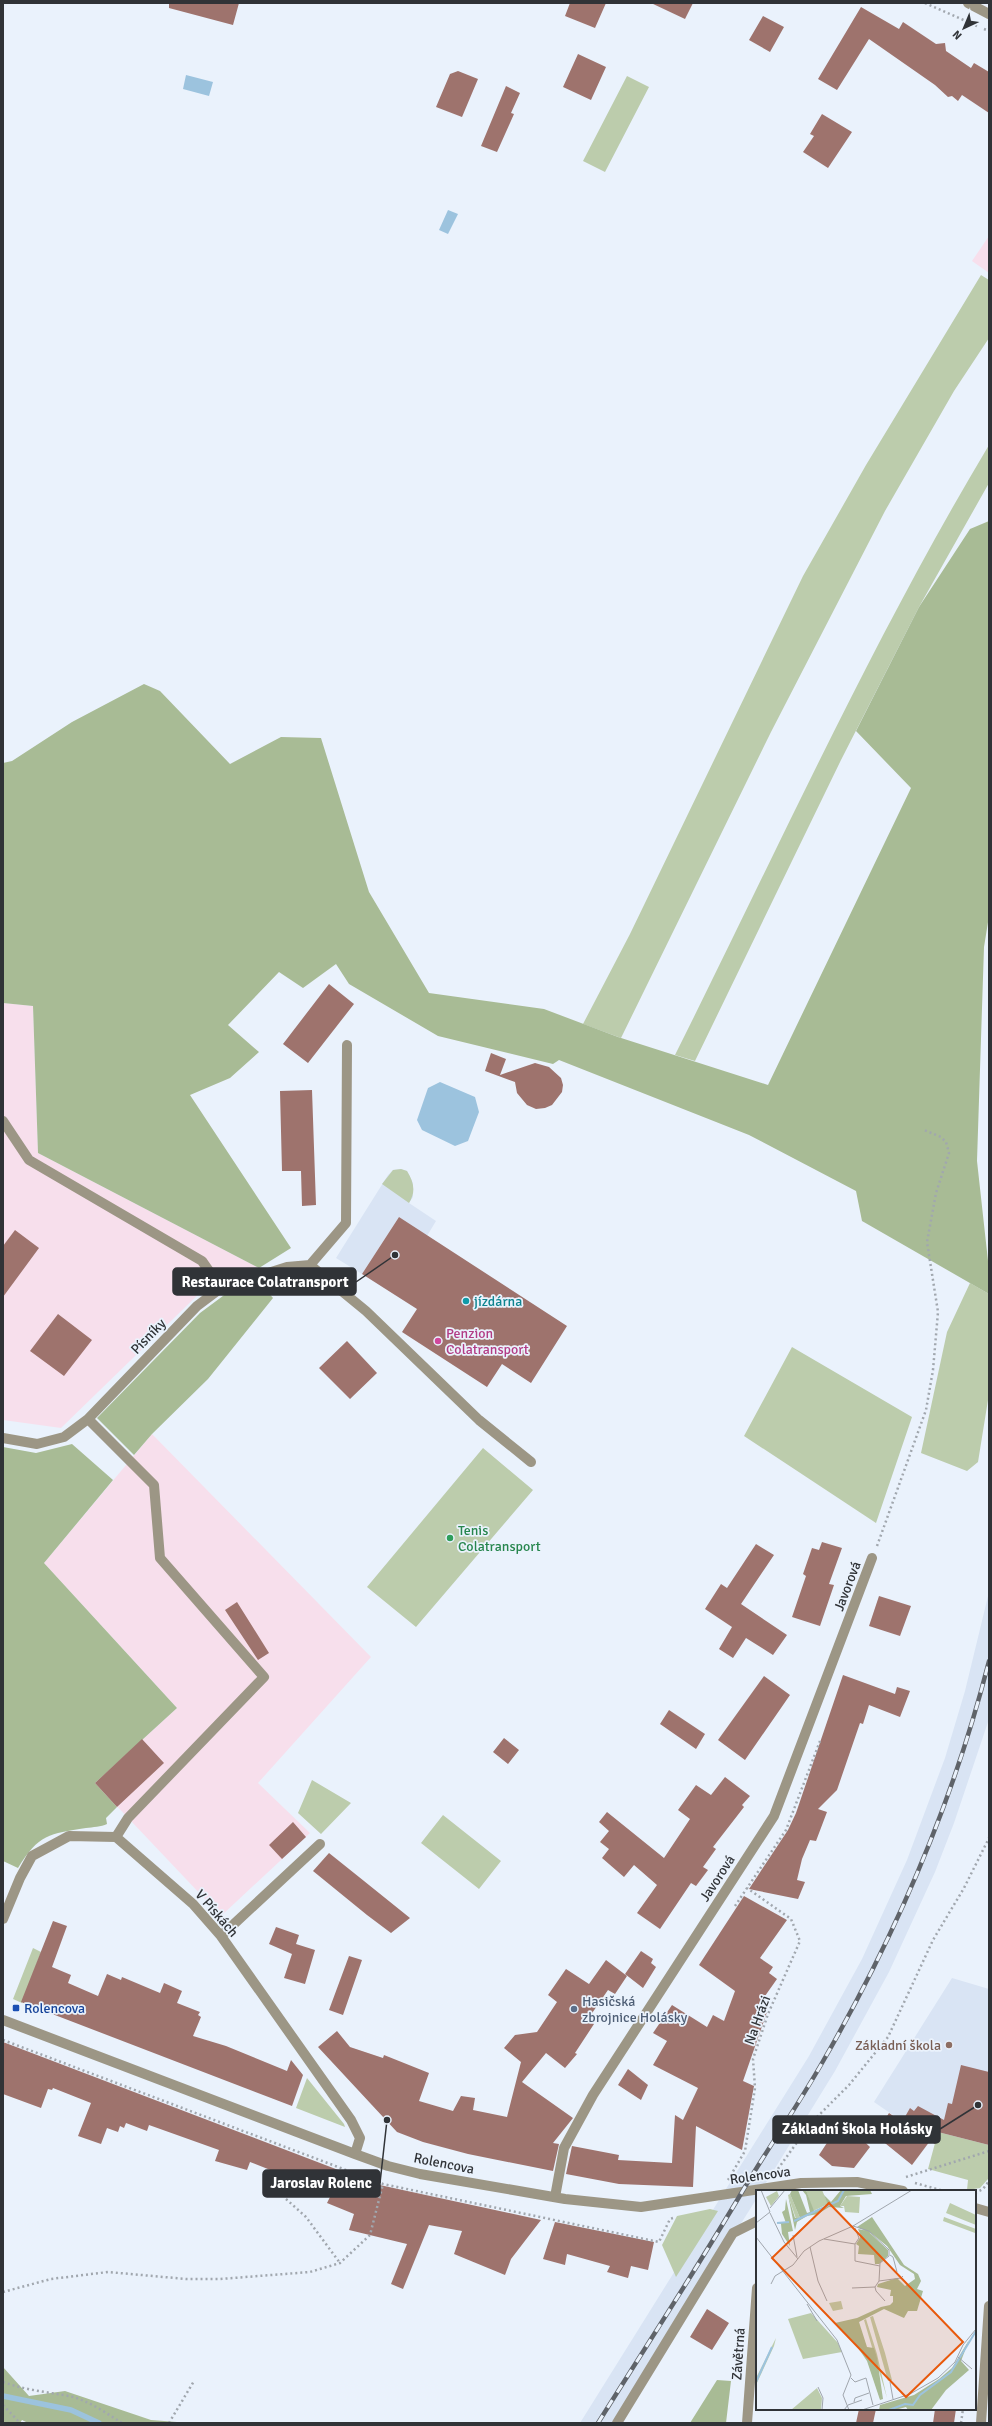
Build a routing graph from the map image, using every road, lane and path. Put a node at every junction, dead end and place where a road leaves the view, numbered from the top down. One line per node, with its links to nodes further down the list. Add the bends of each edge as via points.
1 (925, 3): 4 (path)
2 (968, 3): 3 (street)
3 (989, 14)
4 (989, 31)
5 (347, 1045): 8 (street, via 346,1222)
6 (3, 1121): 9 (street, via 29,1160 202,1261)
7 (924, 1130): 13 (path, via 941,1137 946,1142 949,1153 936,1193 927,1242 938,1312 933,1370 926,1410)
8 (310, 1265): 9 (street, Písníky, via 287,1266); 12 (street, via 366,1312 478,1420)
9 (221, 1288): 10 (street, Písníky, via 197,1306)
10 (88, 1419): 11 (street, Písníky, via 64,1437 37,1444); 14 (street, via 154,1485 160,1558 264,1677 128,1818)
11 (3, 1438)
12 (531, 1462)
13 (872, 1558): 17 (street, Javorová, via 774,1816)
14 (116, 1837): 18 (street, via 69,1836 32,1856); 19 (street, V Pískách, via 193,1904)
15 (989, 1838): 26 (path, via 964,1888 933,1940 888,2037 849,2085 810,2123)
16 (320, 1844): 19 (street)
17 (733, 1878): 30 (path, Na Hrázi, via 791,1919 800,1941 768,2014 753,2059 756,2088 745,2151); 31 (street, Javorová, via 593,2095 564,2148)
18 (3, 1919)
19 (221, 1936): 22 (street, V Pískách, via 351,2120 360,2138)
20 (3, 2020): 22 (street, Rolencova)
21 (989, 2151): 24 (path)
22 (355, 2154): 23 (street, Rolencova)
23 (388, 2166): 31 (street, Rolencova, via 420,2174); 36 (path, via 370,2235)
24 (900, 2179)
25 (989, 2181): 29 (path, via 983,2189)
26 (765, 2190): 27 (street, Rolencova, via 801,2183 857,2182)
27 (898, 2190)
28 (756, 2191): 30 (street, Rolencova)
29 (976, 2192)
30 (718, 2196): 31 (street, Rolencova, via 641,2207)
31 (555, 2197)
32 (286, 2199): 36 (path, via 306,2217)
33 (976, 2208): 34 (street)
34 (989, 2212)
35 (756, 2222): 47 (street, via 733,2233)
36 (340, 2263): 37 (path, via 310,2272 220,2279 186,2279 108,2272 51,2279)
37 (3, 2292)
38 (756, 2300): 48 (street, Závětrná)
39 (989, 2306): 50 (street)
40 (194, 2381): 46 (path)
41 (3, 2382): 45 (path, via 32,2391 70,2396 93,2405)
42 (3, 2405): 44 (path)
43 (963, 2410): 49 (path)
44 (18, 2423)
45 (122, 2423)
46 (169, 2423)
47 (618, 2423)
48 (746, 2423)
49 (961, 2423)
50 (981, 2423)

